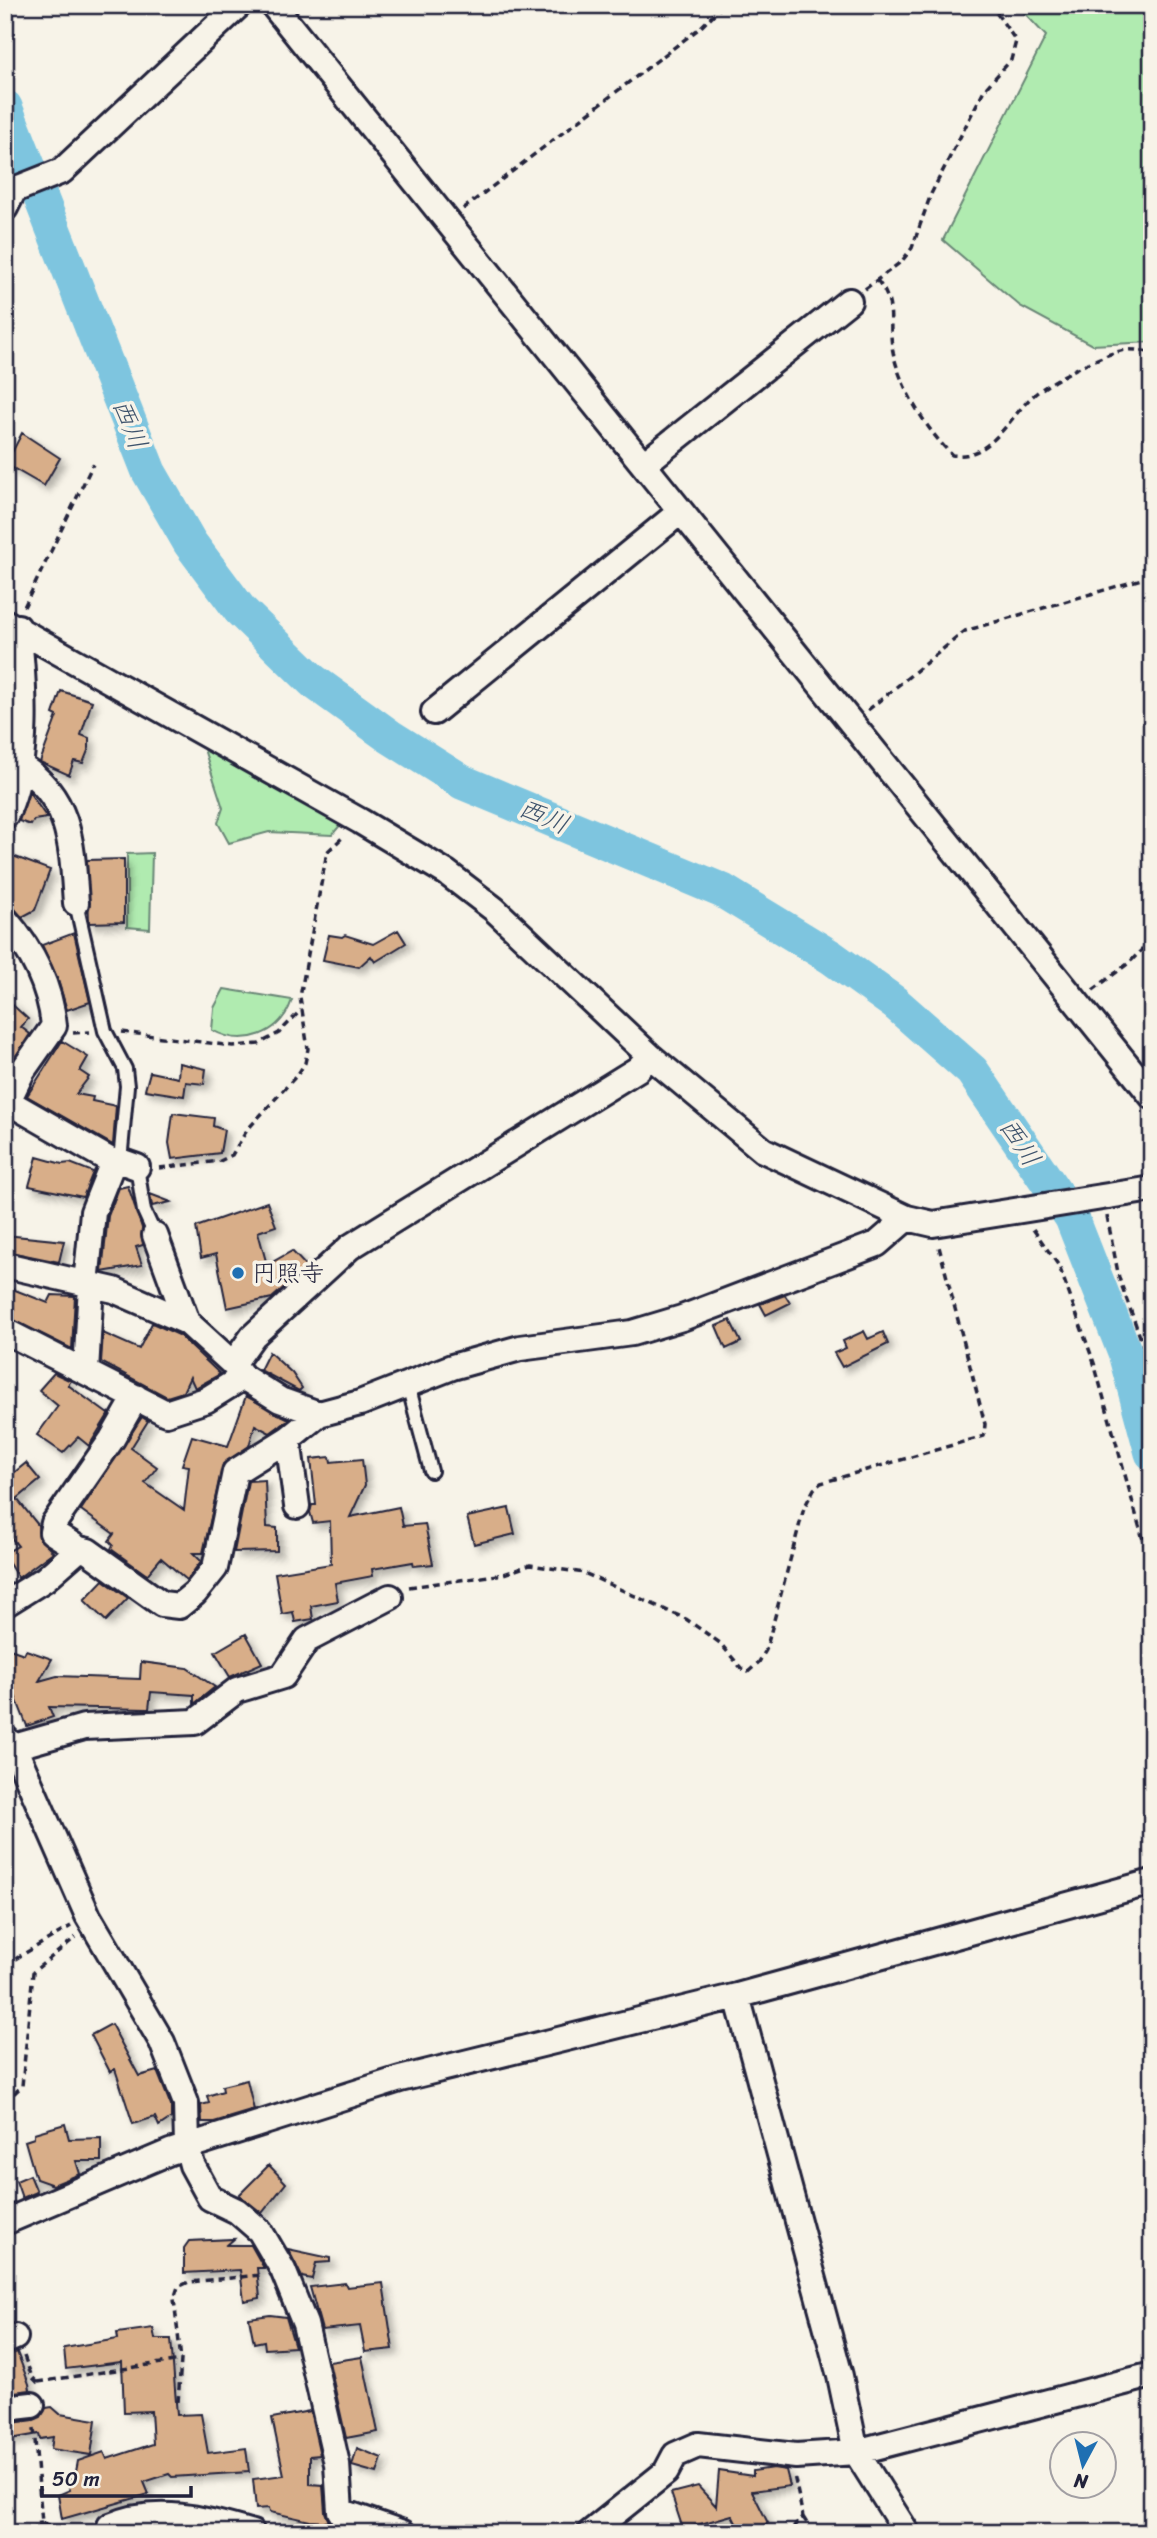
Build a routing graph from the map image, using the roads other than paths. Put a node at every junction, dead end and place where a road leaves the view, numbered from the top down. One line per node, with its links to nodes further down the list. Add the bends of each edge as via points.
1 (239, 5): 3 (street, via 62,171)
2 (273, 5): 5 (street)
3 (10, 199)
4 (849, 301): 5 (street)
5 (643, 464): 6 (street)
6 (680, 512): 8 (street); 14 (street)
7 (12, 625): 9 (street, via 23,696); 13 (street, via 447,873 494,909)
8 (433, 712)
9 (19, 765): 10 (street); 11 (street, via 38,777 65,821)
10 (5, 816)
11 (76, 903): 16 (lane, via 105,1031 125,1069)
12 (5, 919): 15 (street, via 27,944 52,1007 54,1026)
13 (650, 1056): 18 (street, via 764,1150); 25 (street, via 638,1069 350,1247 254,1336)
14 (1152, 1096)
15 (7, 1101): 16 (street)
16 (123, 1163): 19 (lane); 21 (street, via 93,1212)
17 (1152, 1189): 18 (street, via 933,1224)
18 (907, 1218): 26 (street, via 877,1244 682,1318 632,1333 520,1348)
19 (155, 1235): 22 (street)
20 (5, 1265): 21 (street)
21 (88, 1285): 22 (street, via 114,1290); 24 (street)
22 (187, 1322): 25 (street)
23 (5, 1331): 24 (street)
24 (86, 1370): 27 (street)
25 (238, 1371): 27 (street, via 206,1400 166,1413); 28 (street, via 288,1403)
26 (408, 1385): 28 (street); 30 (lane)
27 (136, 1397): 32 (street, via 54,1523 52,1532)
28 (319, 1414): 29 (street)
29 (289, 1440): 31 (street); 32 (street, via 235,1472 215,1568 179,1606 162,1604)
30 (431, 1471)
31 (297, 1506)
32 (79, 1549): 34 (street, via 46,1579)
33 (390, 1597): 35 (street, via 307,1640 283,1676 237,1690 195,1722 84,1727)
34 (5, 1604)
35 (10, 1742): 38 (street, via 85,1918 162,2042 186,2103)
36 (1152, 1882): 37 (street)
37 (737, 1996): 38 (street, via 400,2079); 43 (street, via 840,2376)
38 (187, 2146): 39 (street); 44 (street, via 211,2198 237,2211 260,2231 284,2270 305,2324 337,2464)
39 (5, 2222)
40 (1152, 2375): 43 (street)
41 (35, 2394): 42 (street)
42 (5, 2408)
43 (856, 2452): 45 (street, via 796,2456 698,2445 675,2455 666,2472); 50 (street)
44 (340, 2511): 48 (street); 49 (street)
45 (603, 2528)
46 (109, 2529): 47 (street, via 133,2516 161,2514)
47 (252, 2533)
48 (353, 2533)
49 (403, 2533)
50 (907, 2533)

